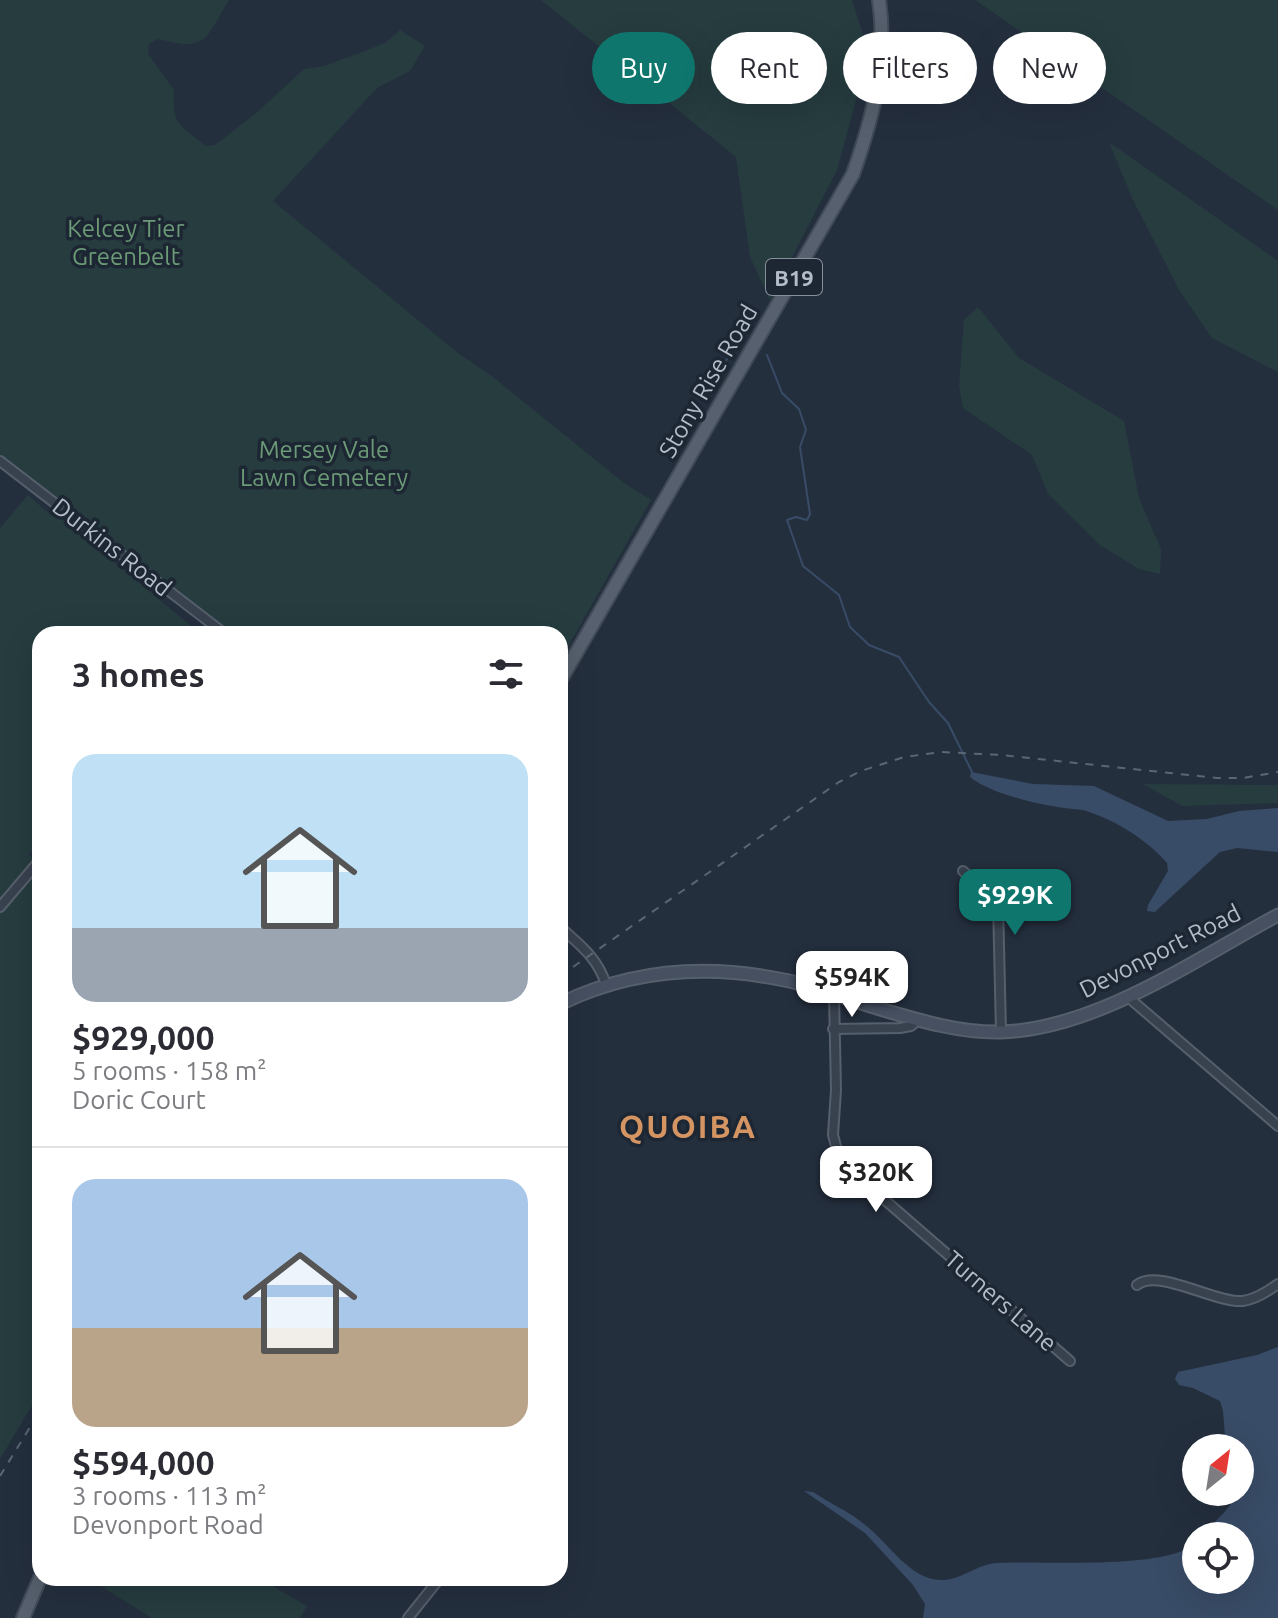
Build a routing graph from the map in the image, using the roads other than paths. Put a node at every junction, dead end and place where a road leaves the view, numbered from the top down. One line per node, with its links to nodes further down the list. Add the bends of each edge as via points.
1 (879, 0): 4 (main road, Stony Rise Road / B19, via 878,89 853,174)
2 (0, 461): 3 (street, Durkins Road)
3 (215, 626)
4 (568, 667)
5 (32, 869): 7 (street)
6 (963, 871): 16 (street, via 998,902)
7 (0, 907)
8 (1278, 915): 12 (main road, Devonport Road)
9 (568, 934): 10 (street, via 592,955)
10 (606, 985): 11 (main road, Devonport Road, via 664,973 721,970 787,980); 13 (main road, Devonport Road)
11 (834, 995): 14 (main road, Devonport Road); 15 (street, Turners Lane)
12 (1128, 997): 16 (main road, Devonport Road, via 1046,1026); 17 (street)
13 (568, 1001)
14 (918, 1020): 15 (street, Devonport Road, via 900,1028); 16 (main road, Devonport Road)
15 (833, 1029): 20 (street, Turners Lane, via 833,1135 840,1161)
16 (1001, 1032)
17 (1278, 1126)
18 (1278, 1284): 19 (street, via 1254,1298 1235,1301 1151,1279)
19 (1137, 1285)
20 (1070, 1361)
21 (37, 1586): 23 (main road)
22 (434, 1586): 24 (street)
23 (23, 1618)
24 (408, 1618)

